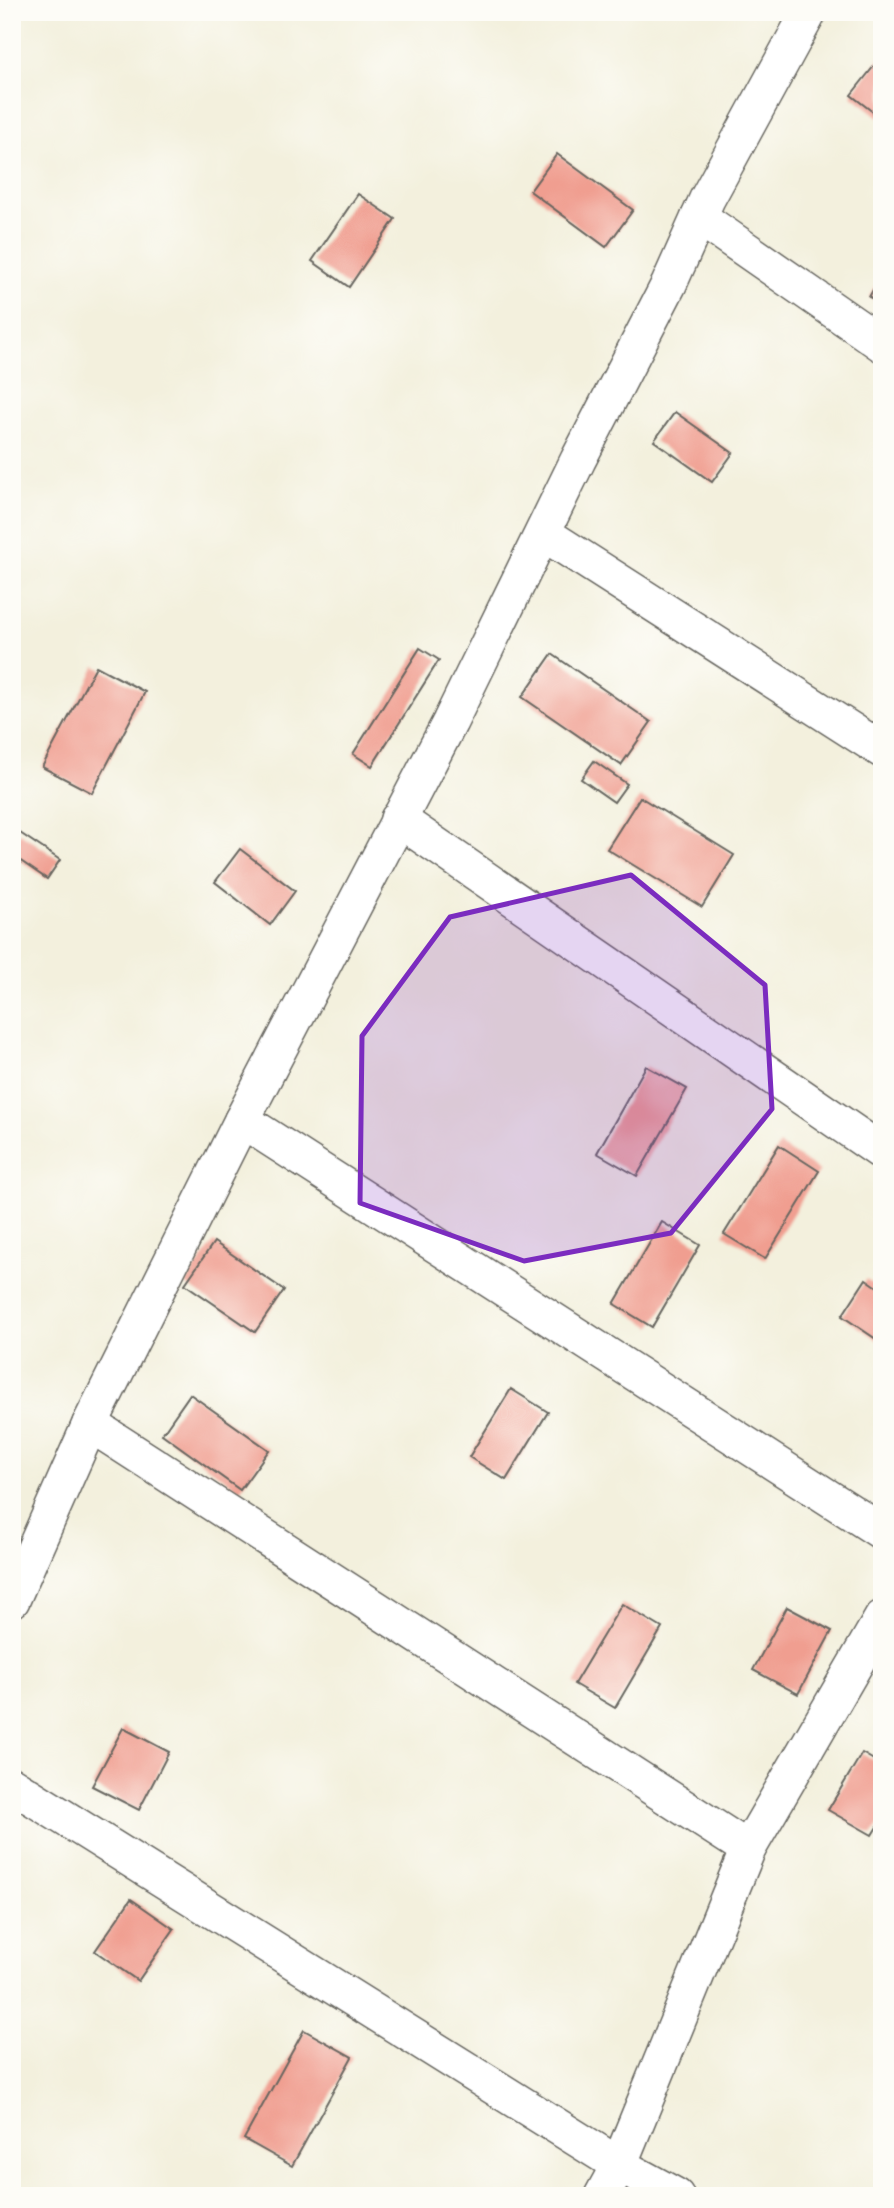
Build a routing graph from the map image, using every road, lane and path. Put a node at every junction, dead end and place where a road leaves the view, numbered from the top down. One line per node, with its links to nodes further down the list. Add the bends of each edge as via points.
1 (809, 12): 2 (street)
2 (699, 217): 3 (street); 4 (street)
3 (882, 344)
4 (543, 533): 5 (street); 6 (street)
5 (882, 750)
6 (398, 819): 7 (street); 8 (street)
7 (242, 1119): 9 (street); 10 (street)
8 (882, 1152)
9 (90, 1423): 11 (street); 14 (street)
10 (882, 1532)
11 (12, 1600)
12 (882, 1618): 14 (street)
13 (12, 1785): 15 (street)
14 (748, 1849): 15 (street)
15 (619, 2165): 16 (street); 17 (street)
16 (602, 2196)
17 (676, 2196)

